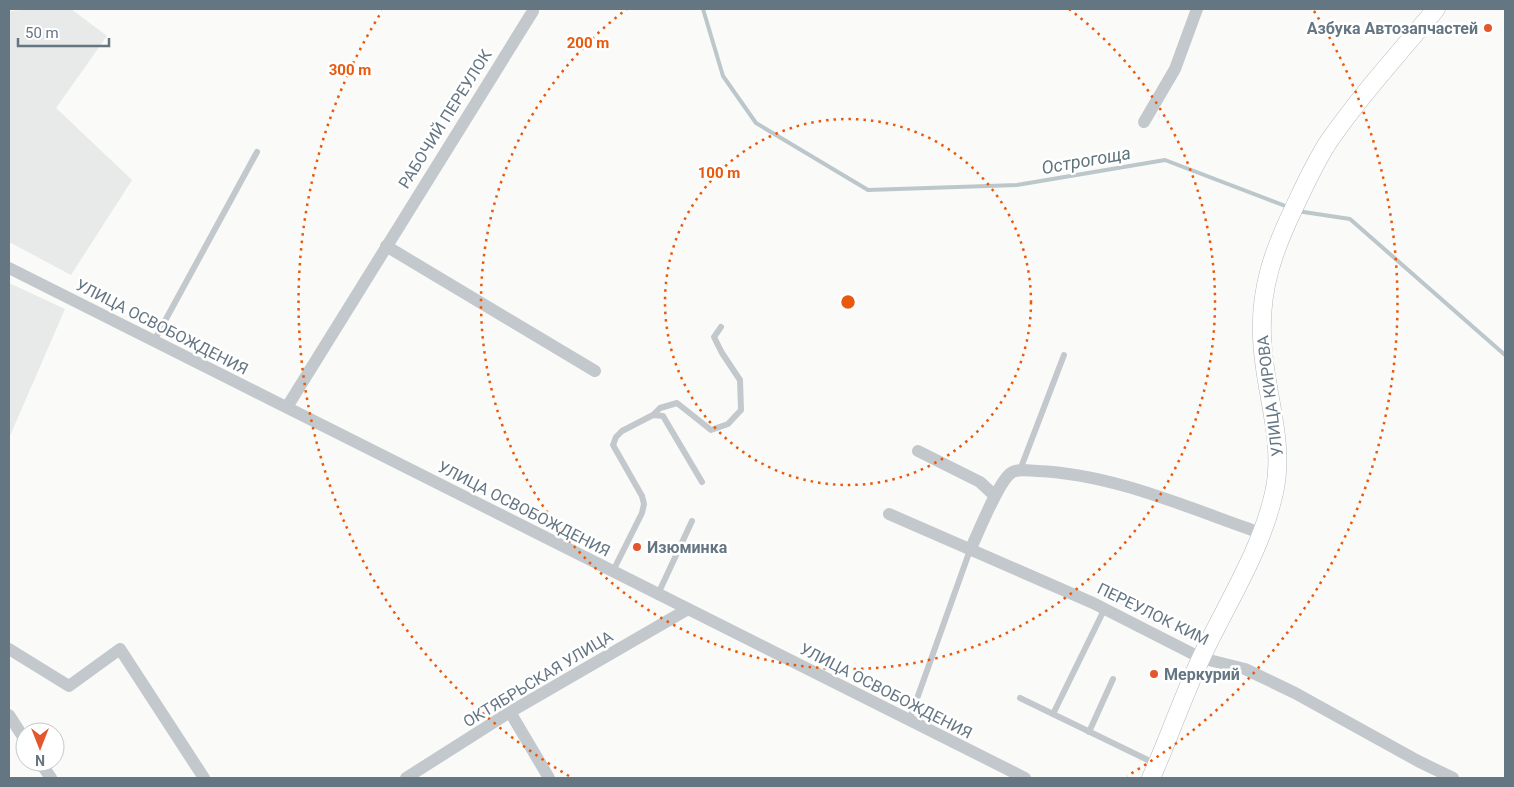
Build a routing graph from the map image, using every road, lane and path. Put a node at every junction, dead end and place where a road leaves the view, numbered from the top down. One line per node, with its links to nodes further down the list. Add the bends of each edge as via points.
1 (1197, 9): 4 (street, via 1175,69)
2 (1436, 9): 20 (main road, УЛИЦА КИРОВА, via 1333,136 1281,236 1267,276 1262,316 1263,356 1278,450 1278,472)
3 (532, 10): 6 (street, РАБОЧИЙ ПЕРЕУЛОК)
4 (1144, 122)
5 (256, 152): 9 (lane)
6 (386, 246): 11 (street); 12 (street, РАБОЧИЙ ПЕРЕУЛОК)
7 (9, 268): 9 (street, УЛИЦА ОСВОБОЖДЕНИЯ)
8 (721, 326): 13 (lane, via 714,337 740,380 741,410 728,424 711,430 677,403 660,408)
9 (154, 341): 12 (street, УЛИЦА ОСВОБОЖДЕНИЯ)
10 (1064, 356): 15 (lane)
11 (595, 371)
12 (287, 408): 22 (street, УЛИЦА ОСВОБОЖДЕНИЯ)
13 (653, 415): 16 (lane, via 663,416); 22 (lane, via 622,431 613,445 644,504)
14 (918, 451): 17 (street, via 980,482)
15 (1020, 470): 17 (street, via 1011,473); 20 (street, via 1066,472 1135,489)
16 (702, 482)
17 (995, 496): 21 (street)
18 (889, 514): 21 (street, ПЕРЕУЛОК КИМ)
19 (692, 521): 23 (lane)
20 (1260, 533): 27 (main road, УЛИЦА КИРОВА)
21 (970, 550): 24 (street, ПЕРЕУЛОК КИМ); 32 (lane)
22 (613, 571): 23 (street, УЛИЦА ОСВОБОЖДЕНИЯ)
23 (658, 594): 25 (street, УЛИЦА ОСВОБОЖДЕНИЯ)
24 (1105, 608): 27 (street, ПЕРЕУЛОК КИМ); 31 (lane)
25 (688, 609): 30 (street, ОКТЯБРЬСКАЯ УЛИЦА); 32 (street, УЛИЦА ОСВОБОЖДЕНИЯ)
26 (9, 649): 35 (street, via 69,686 120,649)
27 (1201, 658): 34 (main road, УЛИЦА КИРОВА); 39 (street, ПЕРЕУЛОК КИМ, via 1245,669)
28 (1113, 679): 33 (lane)
29 (1020, 698): 31 (lane)
30 (510, 712): 36 (street, ОКТЯБРЬСКАЯ УЛИЦА); 37 (street)
31 (1053, 714): 33 (lane)
32 (909, 721): 38 (street, УЛИЦА ОСВОБОЖДЕНИЯ)
33 (1090, 732): 34 (lane)
34 (1154, 771)
35 (204, 778)
36 (406, 778)
37 (549, 778)
38 (1025, 778)
39 (1453, 778)

